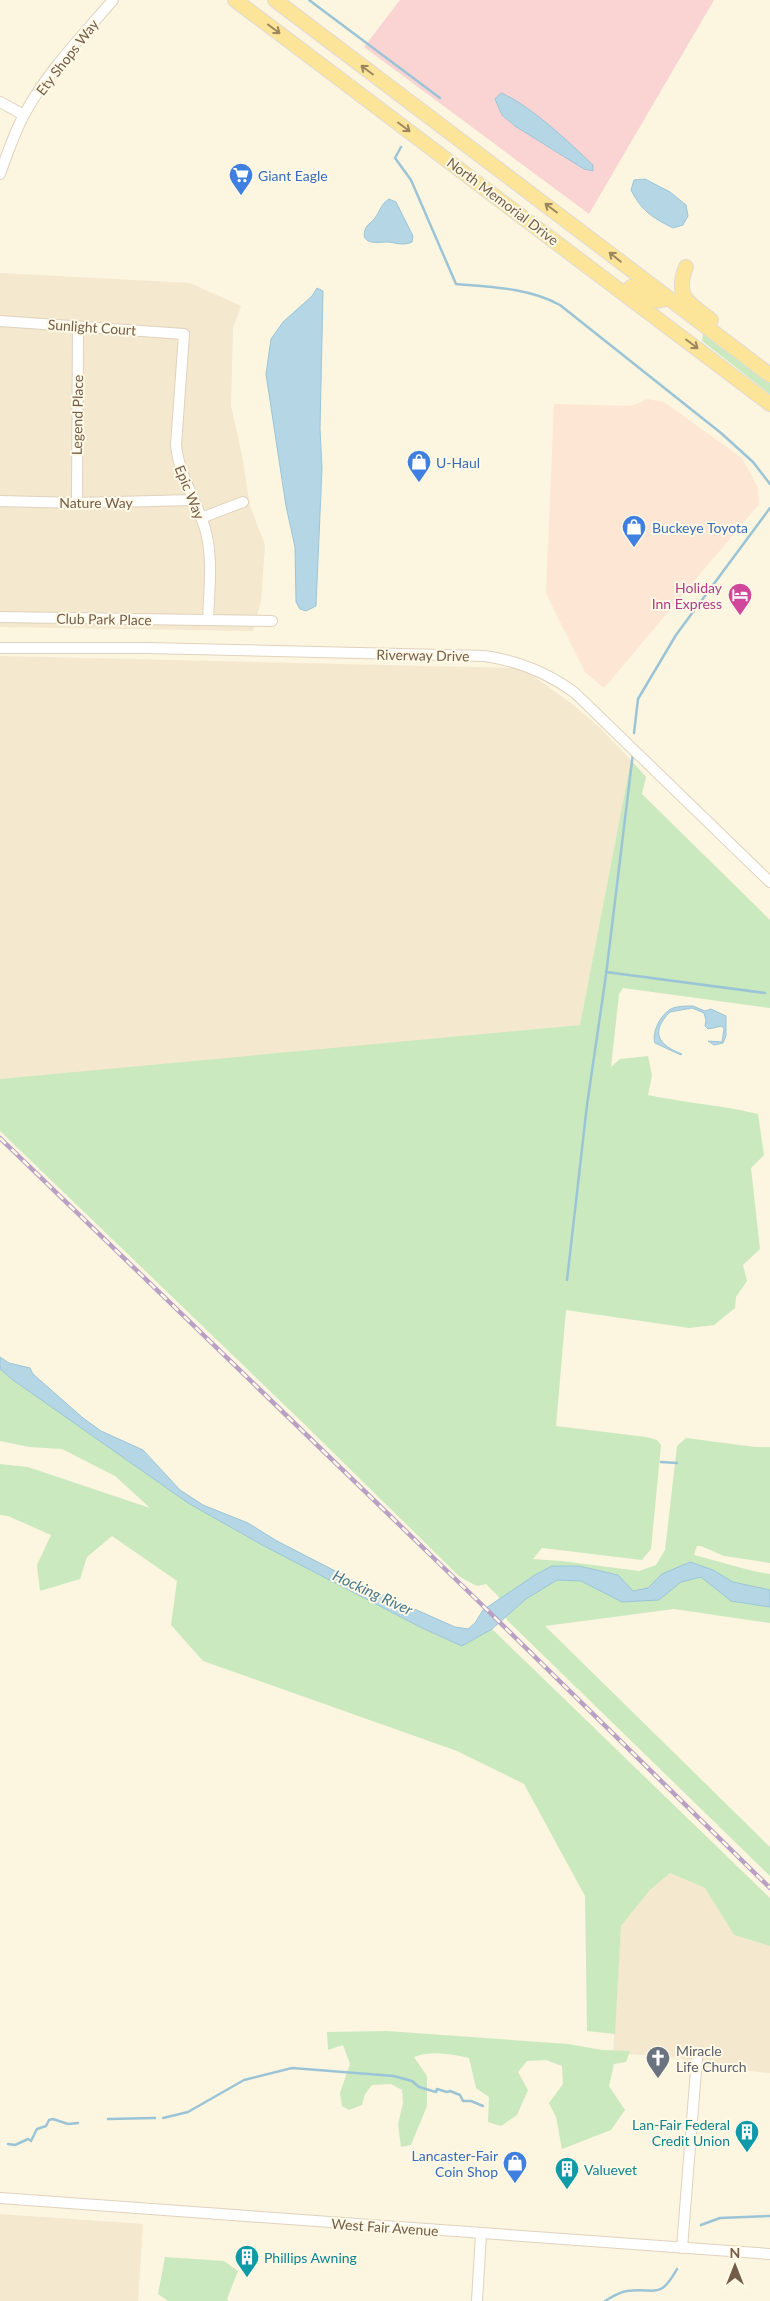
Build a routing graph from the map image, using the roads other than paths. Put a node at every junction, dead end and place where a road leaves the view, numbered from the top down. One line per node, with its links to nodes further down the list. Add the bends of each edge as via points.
1 (113, 0): 5 (street, Ety Shops Way, via 54,70)
2 (235, 0): 7 (main road, North Memorial Drive, one-way to 7)
3 (275, 0): 9 (main road, North Memorial Drive, one-way to 3)
4 (0, 102): 5 (street)
5 (24, 115): 6 (street, Ety Shops Way)
6 (0, 174)
7 (524, 217): 9 (main road, via 542,224 648,299); 15 (main road, North Memorial Drive, one-way to 15)
8 (686, 267): 13 (main road, via 681,291 688,302)
9 (666, 298): 14 (main road, North Memorial Drive)
10 (0, 321): 11 (street, Sunlight Court)
11 (78, 326): 12 (street, Sunlight Court); 19 (street, Legend Place)
12 (184, 334): 16 (street, Epic Way, via 176,445 177,461)
13 (770, 367)
14 (770, 375)
15 (770, 404)
16 (192, 500): 19 (street, Nature Way); 20 (street, Epic Way)
17 (0, 501): 19 (street, Nature Way)
18 (243, 502): 20 (street)
19 (77, 503)
20 (202, 518): 22 (street, Epic Way, via 209,547)
21 (0, 617): 22 (street, Club Park Place)
22 (208, 620): 23 (street, Club Park Place)
23 (272, 621)
24 (0, 648): 25 (street, Riverway Drive, via 147,648 508,659 545,673 575,693)
25 (766, 879)
26 (697, 2057): 29 (street)
27 (0, 2198): 28 (street, West Fair Avenue)
28 (481, 2234): 29 (street, West Fair Avenue); 31 (street)
29 (682, 2248): 30 (street, West Fair Avenue)
30 (770, 2254)
31 (477, 2301)

